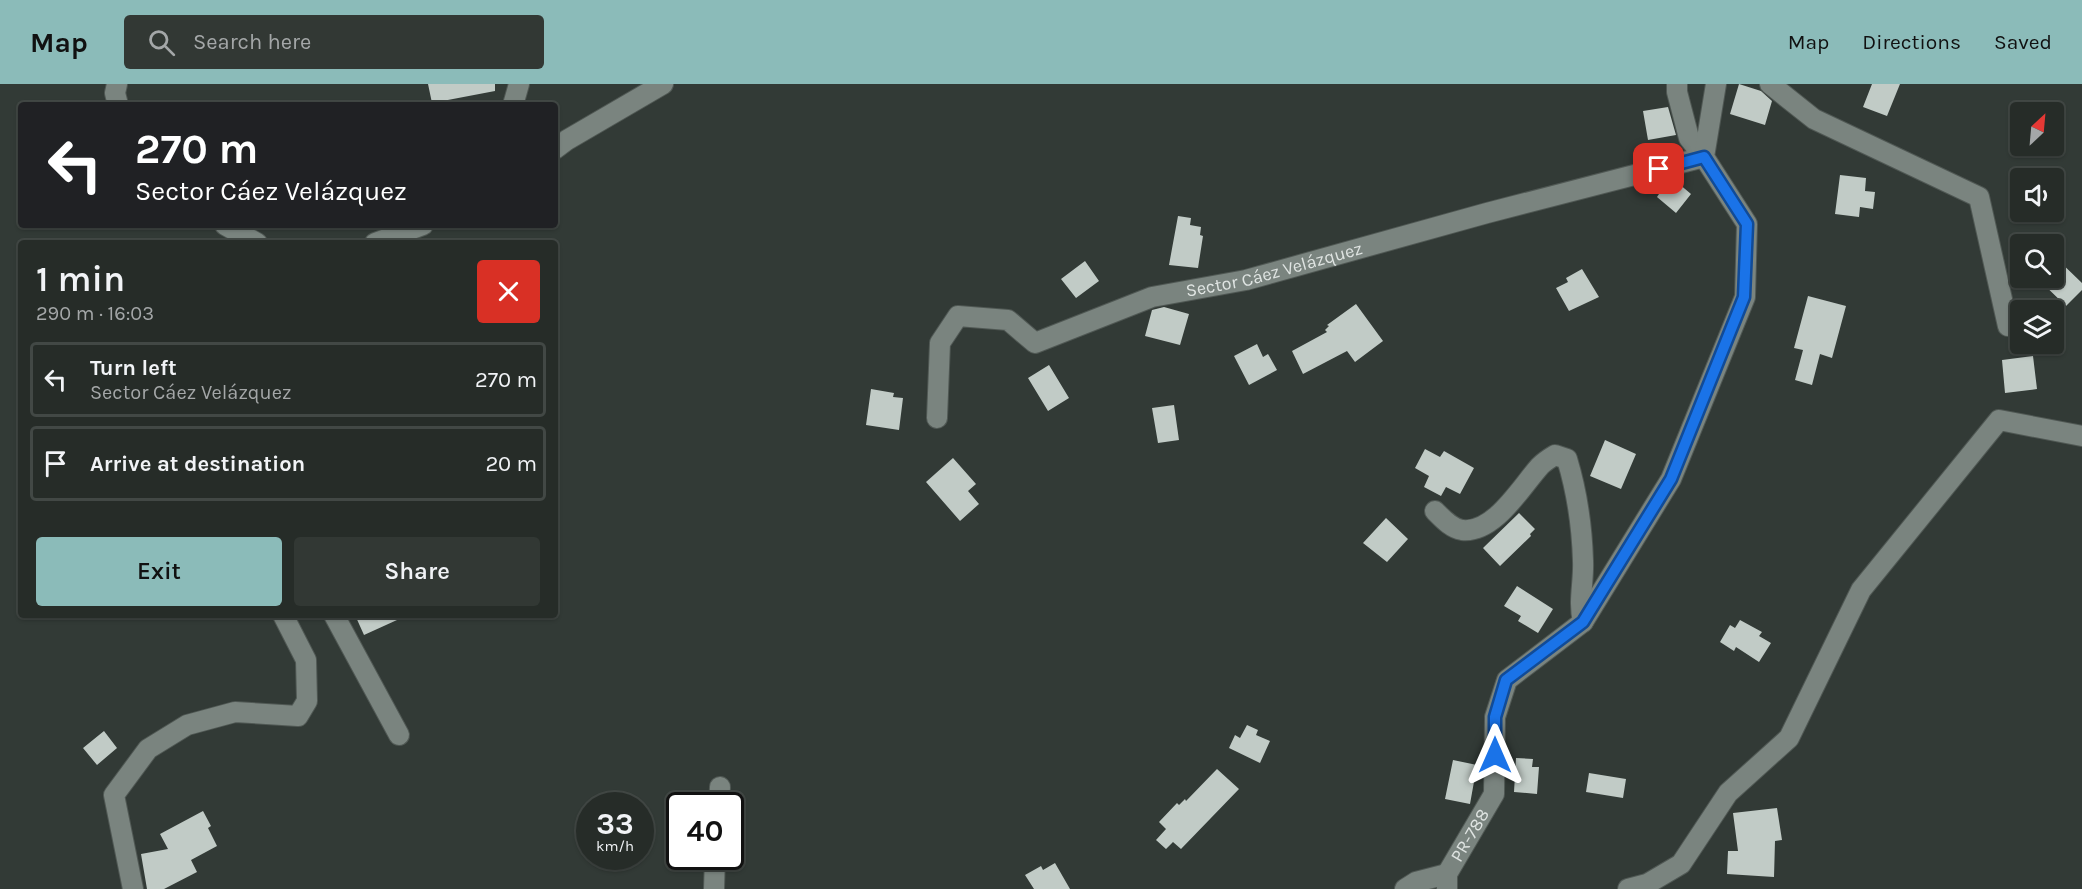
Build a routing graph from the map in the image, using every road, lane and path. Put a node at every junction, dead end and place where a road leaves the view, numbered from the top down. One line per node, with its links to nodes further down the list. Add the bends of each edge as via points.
1 (117, 84): 7 (street)
2 (519, 84): 8 (street)
3 (663, 84): 9 (street)
4 (1677, 84): 10 (street, PR-788, via 1689,138)
5 (1716, 84): 10 (street)
6 (1770, 84): 15 (street, via 1814,119 1979,197)
7 (117, 102)
8 (514, 102)
9 (558, 147)
10 (1704, 157): 16 (street, Sector Cáez Velázquez, via 1246,280 1152,297 1035,343 1008,320 958,316 940,343); 21 (street, PR-788 / PR-788, via 1747,224 1744,297 1671,479)
11 (230, 228): 13 (street)
12 (415, 228): 14 (street)
13 (252, 240)
14 (383, 240)
15 (2008, 326)
16 (937, 418)
17 (2082, 436): 28 (street, via 1999,420 1862,590 1789,738 1728,793 1681,864 1647,884)
18 (1435, 511): 21 (street, via 1461,530 1478,529 1508,506 1541,465 1555,455 1567,459 1580,520)
19 (285, 618): 25 (street, via 306,660 307,701 298,716 235,712 187,725 148,749 114,795)
20 (336, 618): 22 (street)
21 (1583, 622): 24 (street, PR-788 / PR-788, via 1506,680 1495,717 1494,794)
22 (399, 735)
23 (715, 870): 26 (street)
24 (1447, 882): 27 (street, via 1416,882)
25 (133, 889)
26 (714, 889)
27 (1405, 889)
28 (1628, 889)

